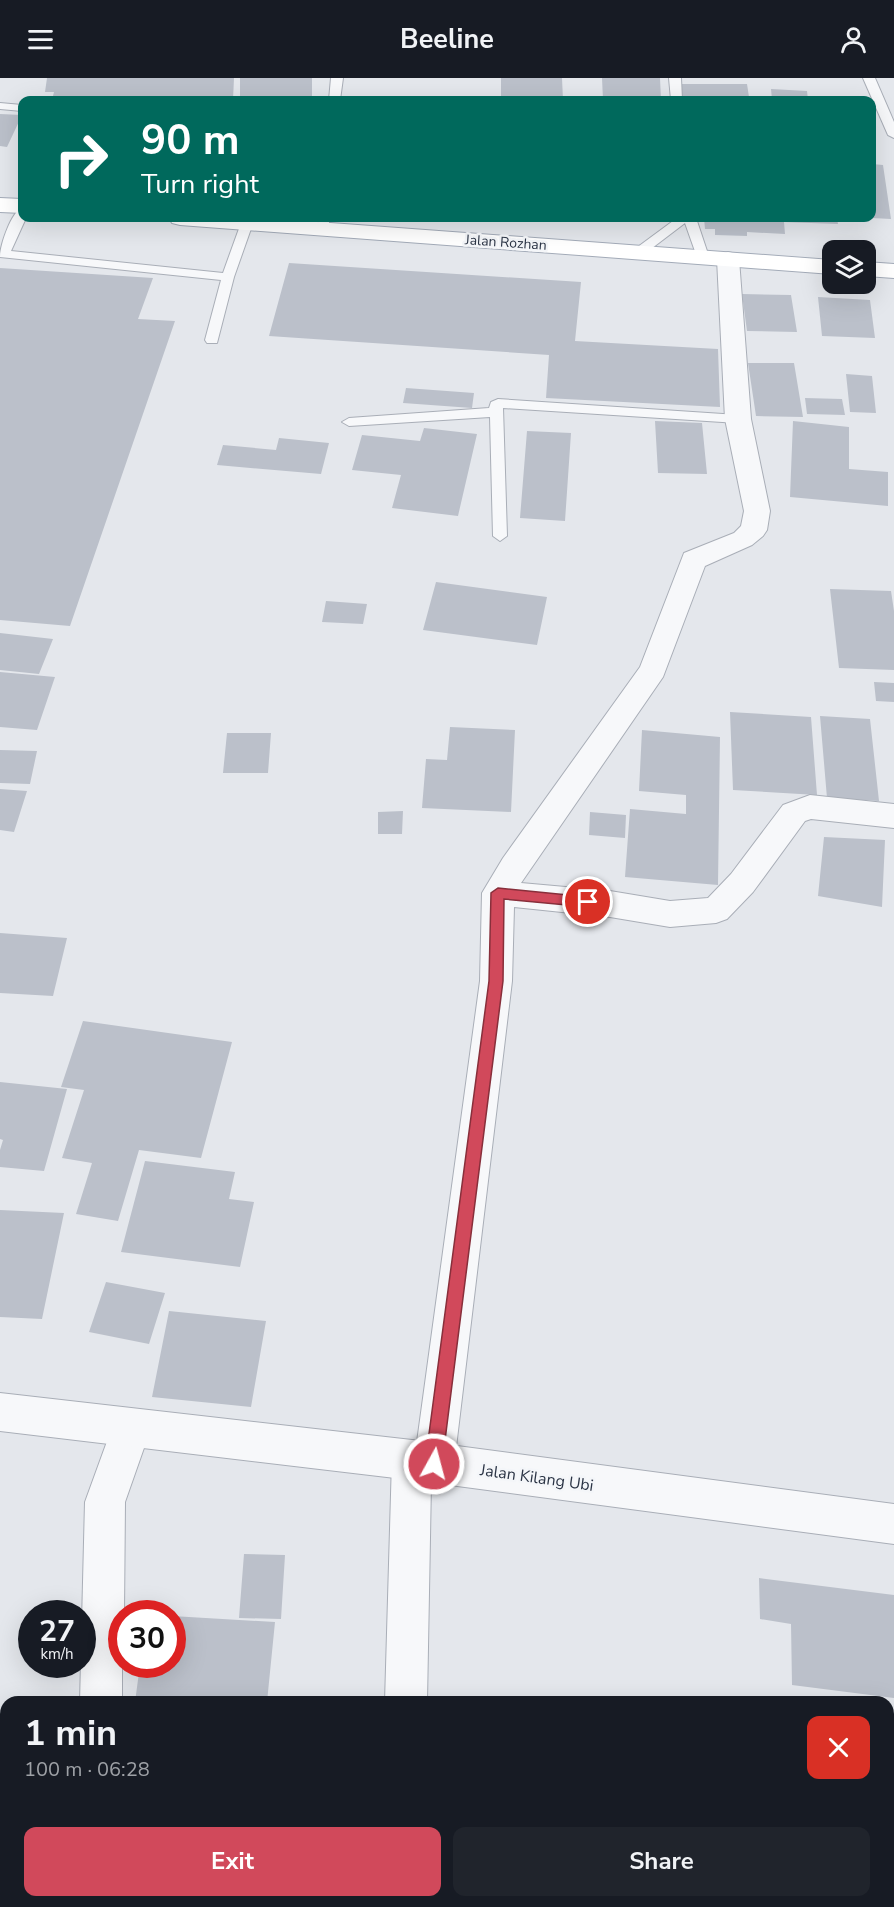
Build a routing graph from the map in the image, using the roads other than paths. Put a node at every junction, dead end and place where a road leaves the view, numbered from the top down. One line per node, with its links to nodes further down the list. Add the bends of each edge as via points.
1 (337, 78): 4 (lane)
2 (675, 78): 5 (lane)
3 (869, 78): 8 (lane)
4 (335, 96)
5 (677, 96)
6 (0, 106): 7 (lane)
7 (18, 108)
8 (894, 135)
9 (0, 204): 10 (main road)
10 (18, 206)
11 (18, 221): 23 (lane, via 3,254)
12 (234, 222): 15 (main road, Jalan Rozhan)
13 (679, 222): 17 (lane)
14 (691, 222): 18 (lane)
15 (247, 223): 16 (main road, Jalan Rozhan); 23 (lane)
16 (323, 223): 17 (main road, Jalan Rozhan)
17 (639, 252): 18 (main road, Jalan Rozhan)
18 (703, 257): 19 (main road, Jalan Rozhan)
19 (728, 259): 20 (main road, Jalan Rozhan); 26 (street)
20 (822, 266)
21 (876, 270): 22 (main road)
22 (894, 271)
23 (228, 277): 24 (lane)
24 (212, 340)
25 (496, 412): 26 (lane, via 496,405 502,402); 27 (lane); 28 (lane)
26 (738, 419): 30 (street, via 757,511 754,530 743,539 694,560 653,670)
27 (349, 422)
28 (500, 536)
29 (894, 816): 30 (street, via 810,807 794,813 742,883 716,910 670,914)
30 (498, 893): 33 (street, via 496,981)
31 (0, 1412): 32 (street, Jalan Kilang Ubi)
32 (131, 1428): 33 (street, Jalan Kilang Ubi); 35 (street, via 105,1502)
33 (423, 1462): 34 (street, Jalan Kilang Ubi); 36 (street)
34 (894, 1524)
35 (101, 1696)
36 (406, 1696)

